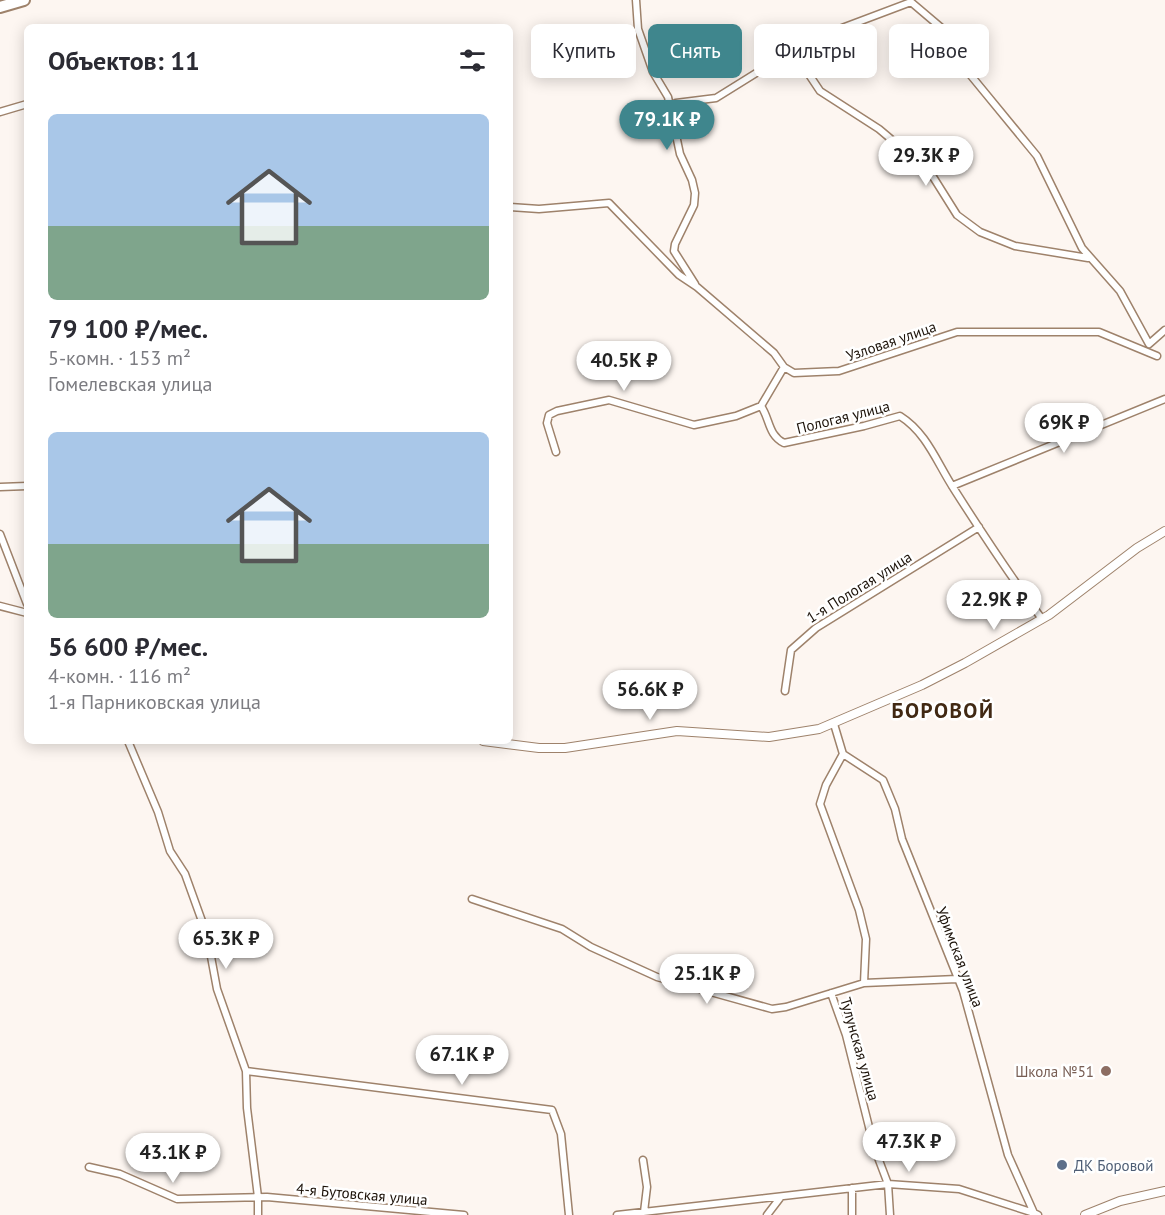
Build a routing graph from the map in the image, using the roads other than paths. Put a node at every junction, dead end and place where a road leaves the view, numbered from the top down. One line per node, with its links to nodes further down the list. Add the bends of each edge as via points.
1 (24, 0): 3 (highway)
2 (636, 0): 6 (street, via 638,29)
3 (0, 7)
4 (754, 74): 6 (street, via 716,98 676,103)
5 (24, 105): 7 (street)
6 (670, 108): 10 (street, via 680,154 695,193 694,205 674,251)
7 (0, 112)
8 (513, 207): 10 (street, via 609,203 680,275)
9 (1089, 258): 9 (street, via 1037,156 968,72 944,30 930,15 911,2 842,28 796,55 819,91 879,129 930,172 957,216 980,232 1015,246); 11 (street, via 1120,291 1149,344)
10 (698, 287): 13 (street, via 774,353)
11 (1165, 330)
12 (1157, 356): 13 (street, Узловая улица, via 1099,332 957,332 839,371 795,373)
13 (784, 367): 15 (street)
14 (1165, 399): 18 (street)
15 (761, 406): 16 (street, via 694,425 609,400 557,411 549,415 547,423); 18 (street, Пологая улица, via 772,432 784,443 900,416 920,432)
16 (556, 452)
17 (24, 486): 19 (street)
18 (952, 486): 20 (street, Пологая улица)
19 (0, 487)
20 (979, 527): 26 (street, Пологая улица); 27 (street, 1-я Пологая улица, via 816,628 791,650)
21 (1165, 531): 26 (street)
22 (0, 534): 23 (street)
23 (24, 596)
24 (0, 606): 25 (street)
25 (24, 612)
26 (1042, 619): 28 (street, via 965,663)
27 (785, 691)
28 (834, 724): 30 (street, via 769,737 676,731 565,748); 31 (street)
29 (129, 744): 36 (street, via 170,851 185,874 204,925 217,989)
30 (507, 744)
31 (843, 754): 33 (street, Уфимская улица, via 883,780); 34 (street, via 825,785 820,804 859,910 866,939)
32 (472, 899): 35 (street, via 562,929 657,977 771,1009)
33 (957, 979): 34 (street); 45 (street, Уфимская улица, via 1008,1155)
34 (864, 983): 35 (street)
35 (831, 993): 39 (street, Тулунская улица)
36 (246, 1071): 42 (street, via 246,1108); 48 (street, via 552,1110 561,1134)
37 (643, 1160): 44 (street, via 647,1187)
38 (89, 1167): 42 (street, 4-я Бутовская улица, via 120,1174 177,1199)
39 (888, 1184): 40 (street); 45 (street, via 959,1189); 52 (street, Тулунская улица)
40 (852, 1188): 43 (street); 51 (street)
41 (1165, 1191): 53 (street, via 1120,1201)
42 (258, 1197): 46 (street); 47 (street, 4-я Бутовская улица)
43 (780, 1198): 44 (street); 50 (street)
44 (644, 1212): 49 (street)
45 (1036, 1214)
46 (258, 1215)
47 (464, 1215)
48 (569, 1215)
49 (617, 1215)
50 (767, 1215)
51 (852, 1215)
52 (890, 1215)
53 (1085, 1215)

